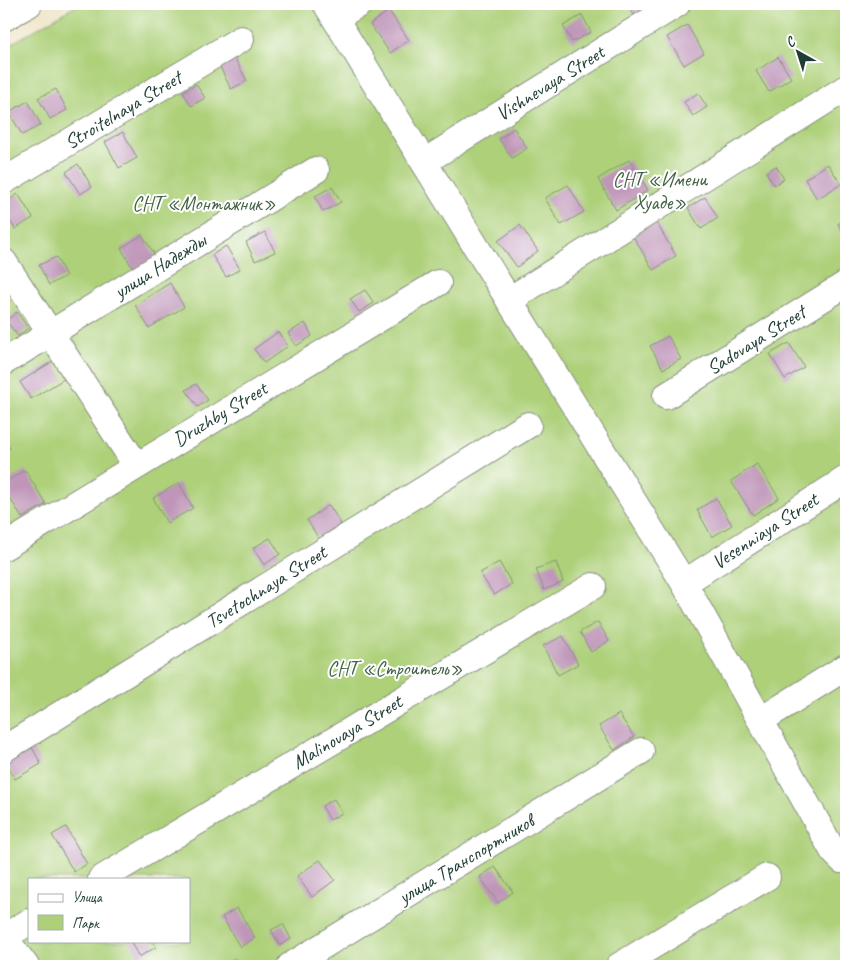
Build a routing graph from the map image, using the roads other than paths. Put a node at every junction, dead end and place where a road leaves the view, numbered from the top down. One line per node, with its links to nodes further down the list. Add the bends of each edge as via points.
1 (29, 4): 5 (street)
2 (359, 4): 4 (street)
3 (677, 4): 8 (street, Vishnevaya Street)
4 (331, 11): 8 (street)
5 (4, 18)
6 (241, 39): 10 (street, Stroitelnaya Street)
7 (846, 88): 14 (street)
8 (424, 162): 14 (street)
9 (316, 170): 15 (street, улица Надежды)
10 (4, 181)
11 (4, 262): 15 (street)
12 (438, 283): 19 (street, Druzhby Street)
13 (846, 284): 17 (street, Sadovaya Street)
14 (509, 300): 22 (street)
15 (50, 334): 16 (street, улица Надежды); 19 (street)
16 (4, 362)
17 (666, 396)
18 (528, 425): 26 (street, Tsvetochnaya Street)
19 (136, 465): 21 (street, Druzhby Street)
20 (846, 479): 22 (street, Vesenniaya Street)
21 (4, 547)
22 (684, 584): 25 (street)
23 (593, 586): 30 (street, Malinovaya Street)
24 (846, 667): 25 (street)
25 (761, 720): 28 (street, via 833,852)
26 (4, 750)
27 (641, 751): 34 (street, улица Транспортников)
28 (844, 860)
29 (767, 877): 35 (street)
30 (103, 878)
31 (28, 923): 32 (street)
32 (4, 937): 33 (street)
33 (26, 966)
34 (290, 966)
35 (619, 966)

